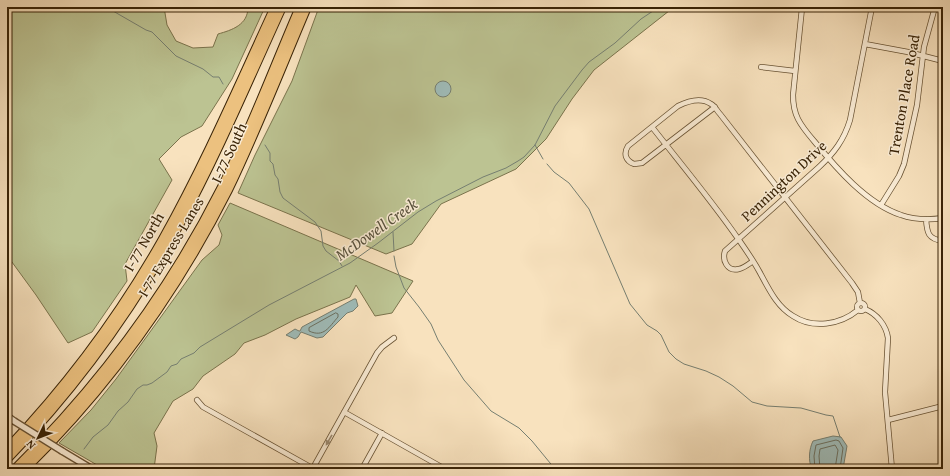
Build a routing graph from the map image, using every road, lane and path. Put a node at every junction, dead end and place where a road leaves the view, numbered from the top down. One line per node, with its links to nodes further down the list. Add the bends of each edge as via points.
1 (275, 7): 8 (highway)
2 (282, 7): 13 (highway, I 77 Express Lanes)
3 (300, 7): 38 (highway, I 77 Express Lanes, via 231,168 177,267 140,323 100,376)
4 (307, 7): 39 (highway, I-77 South, via 237,171 210,225 182,271 146,327 105,380)
5 (872, 7): 9 (street, Pennington Drive)
6 (935, 7): 10 (street, Trenton Place Road)
7 (802, 8): 14 (street)
8 (267, 24): 13 (highway); 36 (highway, I-77 North, via 187,194 144,271 112,321 76,369)
9 (865, 44): 10 (street); 18 (street, Pennington Drive, via 847,130 840,144)
10 (922, 56): 11 (street); 20 (street, Trenton Place Road, via 917,105 904,164)
11 (943, 61)
12 (761, 67): 14 (street)
13 (254, 68): 37 (highway, I 77 Express Lanes, via 190,203 141,289 82,373)
14 (795, 71): 18 (street, via 793,106 796,115 803,128)
15 (714, 107): 16 (street, via 704,101 685,102); 17 (street); 19 (street)
16 (652, 127): 17 (street); 17 (street, via 628,146 625,153 628,160 639,164)
17 (666, 145): 23 (street)
18 (828, 158): 19 (street, Pennington Drive); 20 (street, via 855,185)
19 (785, 198): 23 (street, Pennington Drive); 26 (street, via 856,288)
20 (881, 205): 22 (street, via 901,215)
21 (943, 218): 22 (street)
22 (926, 220): 24 (street, via 930,236)
23 (739, 240): 25 (street); 25 (street, Pennington Drive, via 725,251 725,263 729,268 736,270)
24 (943, 241)
25 (753, 261): 28 (street, via 779,304 794,317 818,324 830,323 846,318)
26 (860, 303): 27 (street, via 865,305); 28 (street, via 857,306)
27 (865, 309): 28 (street, via 862,312); 34 (street, via 878,318 888,334 885,392)
28 (858, 310)
29 (394, 338): 32 (street, via 379,350)
30 (197, 400): 41 (street, via 203,407)
31 (943, 406): 34 (street)
32 (344, 412): 35 (street); 41 (street, one-way to 41)
33 (7, 416): 40 (street, bridge)
34 (888, 420): 44 (street)
35 (382, 433): 42 (street); 43 (street)
36 (7, 449)
37 (7, 459)
38 (15, 469)
39 (25, 469)
40 (92, 469)
41 (313, 469)
42 (362, 469)
43 (445, 469)
44 (892, 469)

